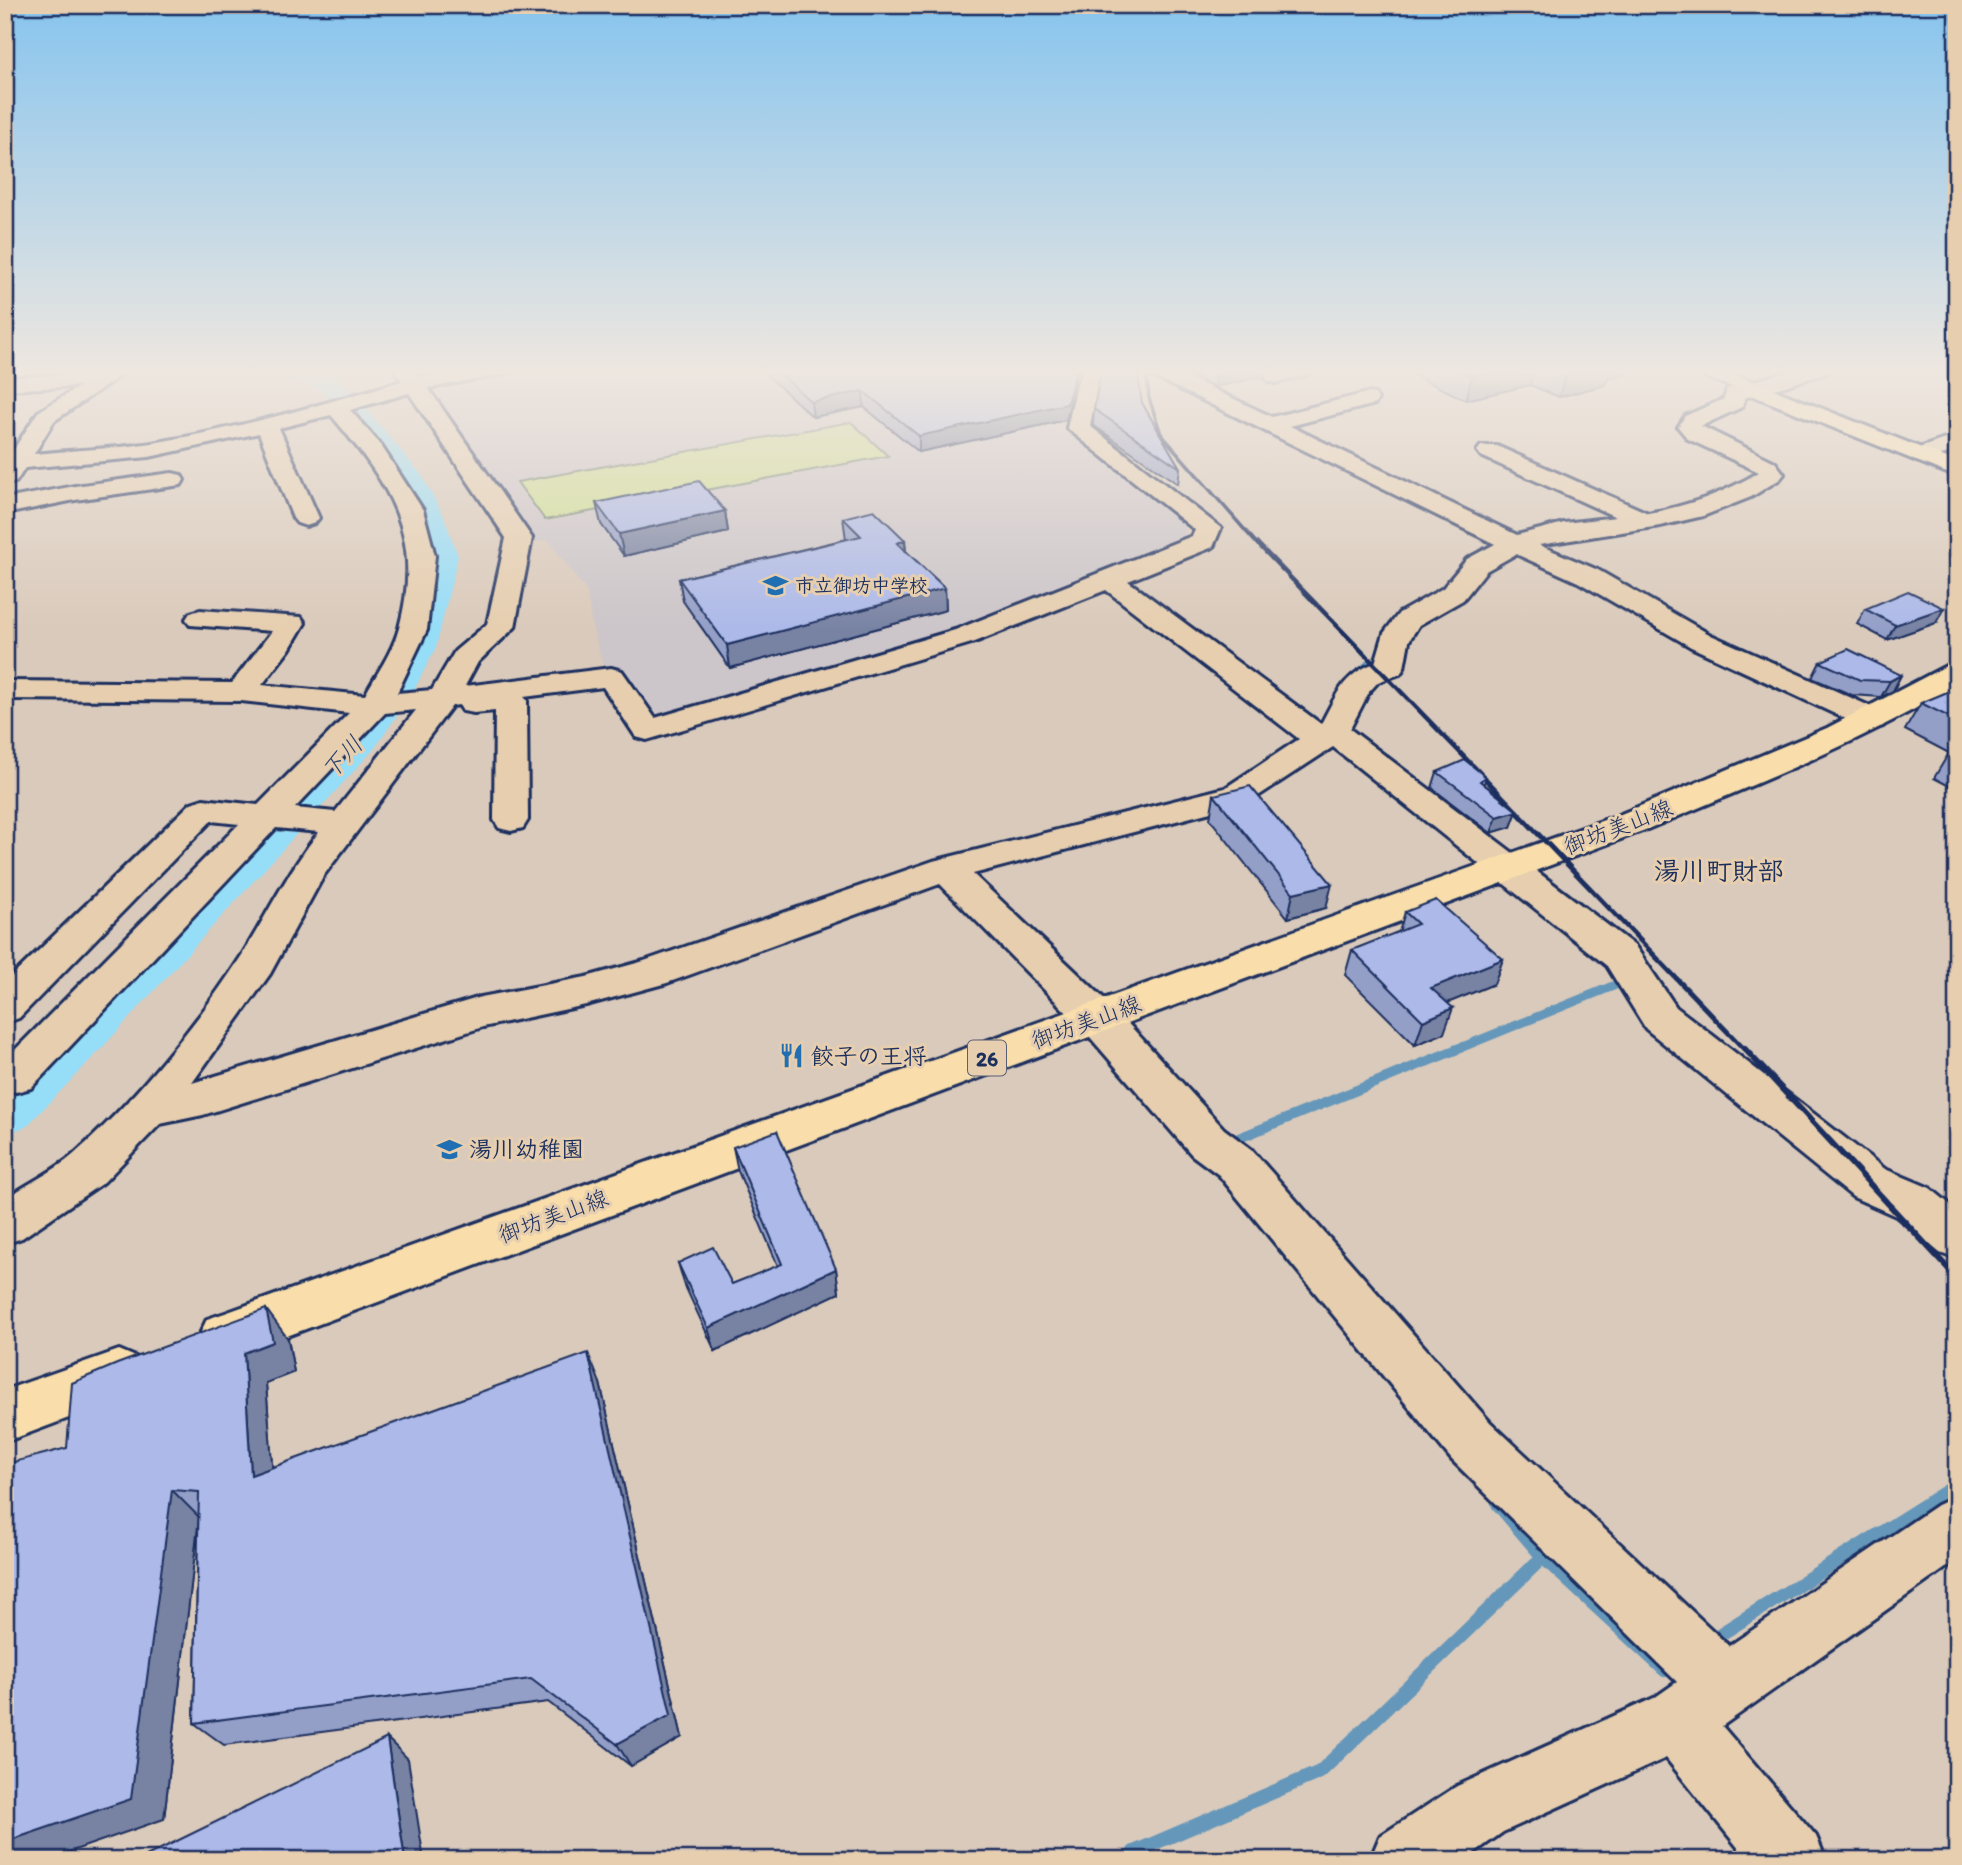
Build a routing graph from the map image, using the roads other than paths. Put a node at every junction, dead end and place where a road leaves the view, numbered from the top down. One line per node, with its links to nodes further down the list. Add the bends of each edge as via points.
1 (23, 456): 11 (street)
2 (88, 456): 11 (street)
3 (280, 456): 16 (street)
4 (376, 456): 25 (street, via 410,510 422,556 413,630)
5 (464, 456): 24 (street, via 519,538 500,627 466,657)
6 (1114, 456): 19 (street, via 1208,528 1204,541)
7 (1337, 456): 18 (street)
8 (1500, 456): 17 (street)
9 (1743, 456): 17 (street, via 1772,474 1708,507)
10 (1922, 456): 12 (main road)
11 (19, 462): 14 (street)
12 (1957, 470)
13 (172, 480): 15 (street)
14 (5, 482)
15 (5, 507)
16 (306, 518)
17 (1646, 521): 18 (street, via 1567,530)
18 (1516, 544): 26 (street, via 1588,576 1701,641); 27 (street, via 1474,567 1455,594 1400,625 1389,668 1367,677 1356,688)
19 (1110, 580): 24 (street, via 965,636 647,730 611,677); 27 (street)
20 (200, 619): 23 (street, via 291,623)
21 (1957, 672): 26 (main road, 御坊美山線 / 26)
22 (5, 690): 23 (street)
23 (241, 692): 25 (street)
24 (438, 702): 25 (street); 29 (street, via 511,700); 30 (street)
25 (376, 704): 28 (street)
26 (1872, 719): 31 (main road, 御坊美山線 / 26, via 1633,822)
27 (1327, 735): 31 (street); 32 (street, via 1237,795)
28 (265, 816): 30 (street); 33 (street, via 203,810); 35 (street)
29 (511, 820)
30 (343, 824): 36 (street, via 308,870 256,964)
31 (1511, 867): 34 (main road, 御坊美山線 / 26); 38 (street, via 1621,956 1661,1018 1869,1183 1913,1202)
32 (946, 869): 34 (street); 36 (street, via 653,973 481,1012 203,1098)
33 (5, 1008)
34 (1098, 1017): 39 (main road, 御坊美山線 / 26); 43 (street, via 1208,1142 1235,1162)
35 (16, 1076)
36 (146, 1110): 37 (street, via 88,1169)
37 (5, 1224)
38 (1957, 1238)
39 (187, 1350)
40 (148, 1364): 41 (main road)
41 (5, 1416)
42 (1957, 1525): 43 (street)
43 (1701, 1703): 44 (street, via 1480,1809); 45 (street)
44 (1404, 1860)
45 (1792, 1860)

